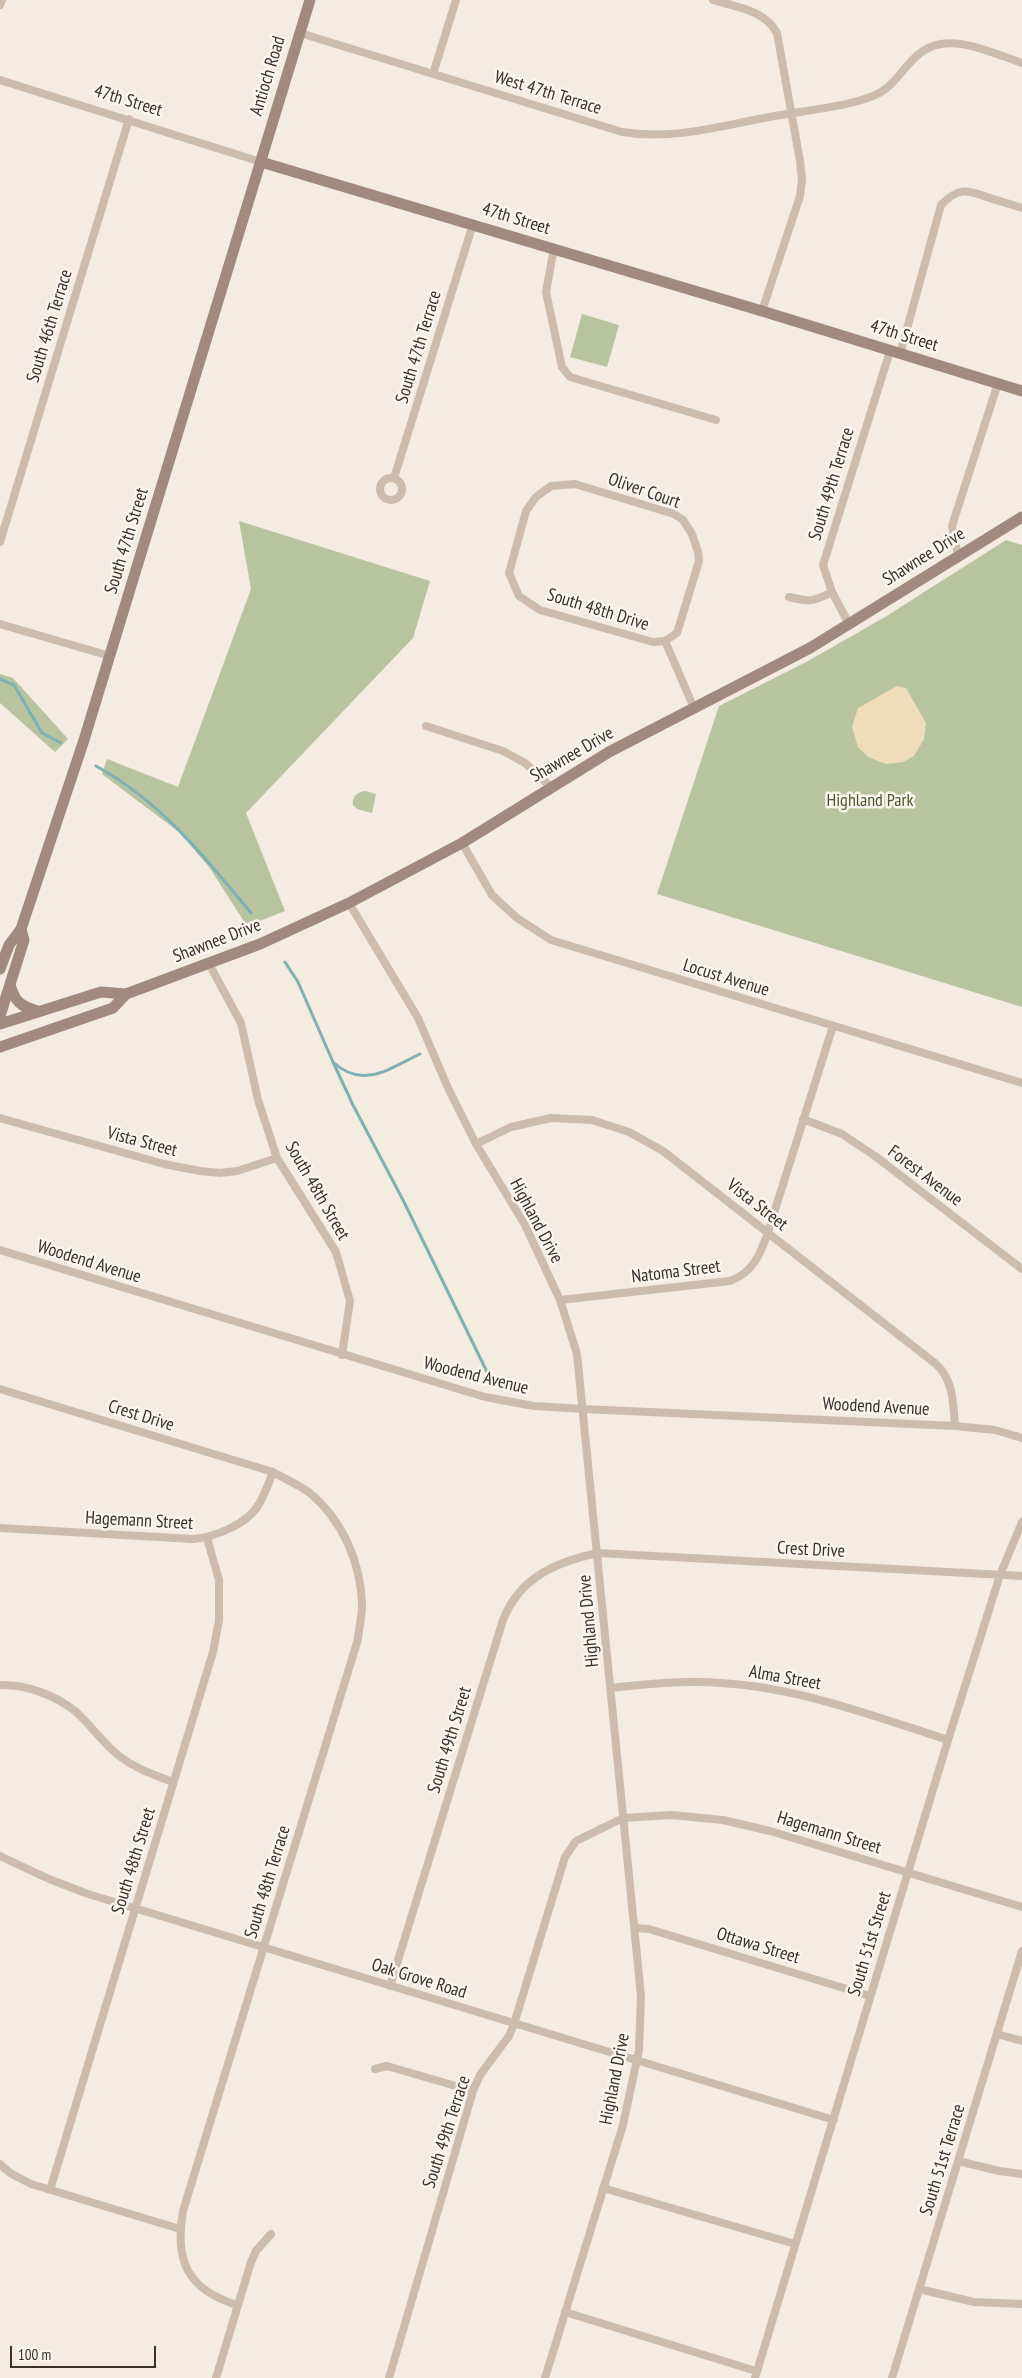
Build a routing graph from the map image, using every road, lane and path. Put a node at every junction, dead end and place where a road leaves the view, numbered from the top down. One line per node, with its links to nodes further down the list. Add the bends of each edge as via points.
1 (2, 0): 5 (street)
2 (310, 0): 6 (main road, Antioch Road)
3 (456, 0): 8 (street)
4 (713, 0): 10 (street, via 760,14 771,23 777,33)
5 (0, 5)
6 (300, 34): 8 (street, West 47th Terrace); 12 (main road, Antioch Road)
7 (1022, 63): 10 (street, West 47th Terrace, via 956,44 942,44 911,58 895,81 874,95)
8 (433, 74): 10 (street, West 47th Terrace, via 638,135 684,133)
9 (0, 80): 11 (street, 47th Street)
10 (792, 113): 16 (street, via 802,179 800,196)
11 (129, 120): 12 (street, 47th Street); 24 (street, South 46th Terrace)
12 (261, 162): 14 (main road, 47th Street); 31 (main road, South 47th Street)
13 (1022, 208): 17 (street, South 49th Terrace, via 963,191 950,196 941,205)
14 (473, 224): 15 (main road, 47th Street); 21 (street, South 47th Terrace)
15 (554, 248): 16 (main road, 47th Street); 20 (street, via 546,292 562,367 570,377)
16 (762, 311): 17 (main road, 47th Street)
17 (895, 352): 18 (main road, 47th Street); 26 (street, South 49th Terrace, via 823,565)
18 (998, 384): 19 (main road, 47th Street); 25 (street, via 952,526)
19 (1022, 391)
20 (716, 420)
21 (394, 478)
22 (542, 493): 30 (street, South 48th Drive, via 526,511 509,573 519,596 540,610 653,642); 30 (street, Oliver Court, via 551,486 575,484 674,514 683,520 696,544 698,561 677,633)
23 (1022, 517): 25 (main road, Shawnee Drive)
24 (0, 542)
25 (958, 556): 29 (main road, Shawnee Drive)
26 (832, 592): 27 (street, via 806,602); 29 (street, South 49th Terrace)
27 (789, 597)
28 (0, 624): 31 (street)
29 (849, 624): 32 (main road, Shawnee Drive, via 810,648)
30 (665, 641): 32 (street)
31 (110, 656): 37 (main road, South 47th Street)
32 (694, 708): 34 (main road, Shawnee Drive, via 609,752)
33 (426, 726): 34 (street, via 504,751 525,763)
34 (551, 787): 35 (main road, Shawnee Drive)
35 (462, 843): 36 (main road, Shawnee Drive); 45 (street, Locust Avenue, via 492,895 517,918 551,940)
36 (349, 903): 38 (main road, Shawnee Drive, via 260,944); 50 (street, Highland Drive, via 418,1018)
37 (21, 929): 39 (main road, South 47th Street, via 9,945); 40 (main road, South 47th Street, via 24,940)
38 (208, 962): 41 (main road, Shawnee Drive); 51 (street, South 48th Street, via 241,1023 258,1100)
39 (0, 969)
40 (10, 984): 42 (main road, via 14,998 24,1008); 43 (main road, South 47th Street)
41 (126, 994): 42 (main road, Shawnee Drive, via 101,992); 46 (main road, Shawnee Drive, via 113,1008)
42 (38, 1011): 44 (main road, Shawnee Drive)
43 (0, 1016)
44 (0, 1024)
45 (832, 1026): 47 (street, Locust Avenue); 49 (street, Natoma Street)
46 (0, 1047)
47 (1022, 1083)
48 (0, 1118): 51 (street, Vista Street, via 200,1171 237,1171)
49 (803, 1119): 52 (street, Natoma Street); 54 (street, Forest Avenue, via 842,1134 875,1156)
50 (476, 1144): 52 (street, Vista Street, via 511,1127 551,1118 592,1120 629,1132 663,1151); 55 (street, Highland Drive, via 526,1225)
51 (277, 1158): 56 (street, South 48th Street, via 336,1252 350,1301)
52 (768, 1232): 55 (street, Natoma Street, via 760,1254 748,1271 734,1279); 59 (street, Vista Street, via 946,1374 952,1389)
53 (0, 1250): 56 (street, Woodend Avenue)
54 (1022, 1268)
55 (560, 1300): 58 (street, Highland Drive, via 577,1354)
56 (342, 1355): 58 (street, Woodend Avenue, via 485,1397 534,1406)
57 (0, 1389): 61 (street, Crest Drive)
58 (584, 1409): 59 (street, Woodend Avenue); 65 (street, Highland Drive)
59 (955, 1426): 60 (street, Woodend Avenue, via 995,1430)
60 (1022, 1438)
61 (273, 1472): 64 (street, Hagemann Street, via 258,1506 236,1526); 78 (street, South 48th Terrace, via 310,1493 334,1520 351,1549 360,1579 362,1607 358,1639)
62 (1022, 1522): 66 (street, South 51st Street)
63 (0, 1528): 64 (street, Hagemann Street, via 193,1540)
64 (207, 1538): 71 (street, South 48th Street, via 219,1580 219,1620 213,1652)
65 (598, 1554): 66 (street, Crest Drive); 69 (street, Highland Drive); 80 (street, South 49th Street, via 569,1559 543,1572 522,1588 508,1608)
66 (1000, 1575): 67 (street, Crest Drive); 70 (street, South 51st Street)
67 (1022, 1576)
68 (0, 1685): 71 (street, via 12,1684 39,1691 74,1710 118,1755 144,1771)
69 (611, 1688): 70 (street, Alma Street, via 672,1682 722,1683 782,1691 831,1702); 72 (street, Highland Drive)
70 (948, 1740): 74 (street, South 51st Street)
71 (173, 1782): 76 (street, South 48th Street)
72 (623, 1818): 74 (street, Hagemann Street, via 672,1815 723,1820); 77 (street, Highland Drive); 82 (street, South 49th Terrace, via 576,1841 564,1856)
73 (0, 1856): 76 (street, Oak Grove Road, via 49,1880)
74 (908, 1873): 75 (street, Hagemann Street); 81 (street, South 51st Street)
75 (1022, 1907)
76 (135, 1909): 78 (street, Oak Grove Road); 93 (street, South 48th Street)
77 (636, 1928): 81 (street, Ottawa Street, via 649,1929); 85 (street, Highland Drive, via 642,1996)
78 (263, 1948): 80 (street, Oak Grove Road); 94 (street, South 48th Terrace, via 183,2210)
79 (1022, 1951): 83 (street, South 51st Terrace)
80 (390, 1986): 82 (street, Oak Grove Road)
81 (870, 1996): 88 (street, South 51st Street)
82 (514, 2024): 85 (street, Oak Grove Road); 87 (street, South 49th Terrace)
83 (997, 2034): 84 (street); 89 (street, South 51st Terrace)
84 (1022, 2040)
85 (637, 2062): 88 (street, Oak Grove Road); 92 (street, Highland Drive)
86 (375, 2069): 87 (street, via 387,2066)
87 (473, 2091): 103 (street, South 49th Terrace)
88 (834, 2120): 96 (street, South 51st Street)
89 (958, 2161): 91 (street); 97 (street, South 51st Terrace)
90 (0, 2164): 93 (street, via 31,2184)
91 (1022, 2174)
92 (603, 2188): 96 (street); 100 (street, Highland Drive)
93 (50, 2190): 94 (street)
94 (180, 2229): 99 (street, South 48th Terrace, via 182,2254 191,2276 204,2291 219,2300)
95 (271, 2234): 99 (street, via 254,2257)
96 (795, 2244): 101 (street, South 51st Street)
97 (919, 2289): 98 (street, via 974,2302); 105 (street, South 51st Terrace)
98 (1022, 2304)
99 (238, 2305): 102 (street)
100 (565, 2312): 101 (street); 104 (street, Highland Drive)
101 (756, 2375)
102 (216, 2378)
103 (389, 2378)
104 (545, 2378)
105 (892, 2378)

